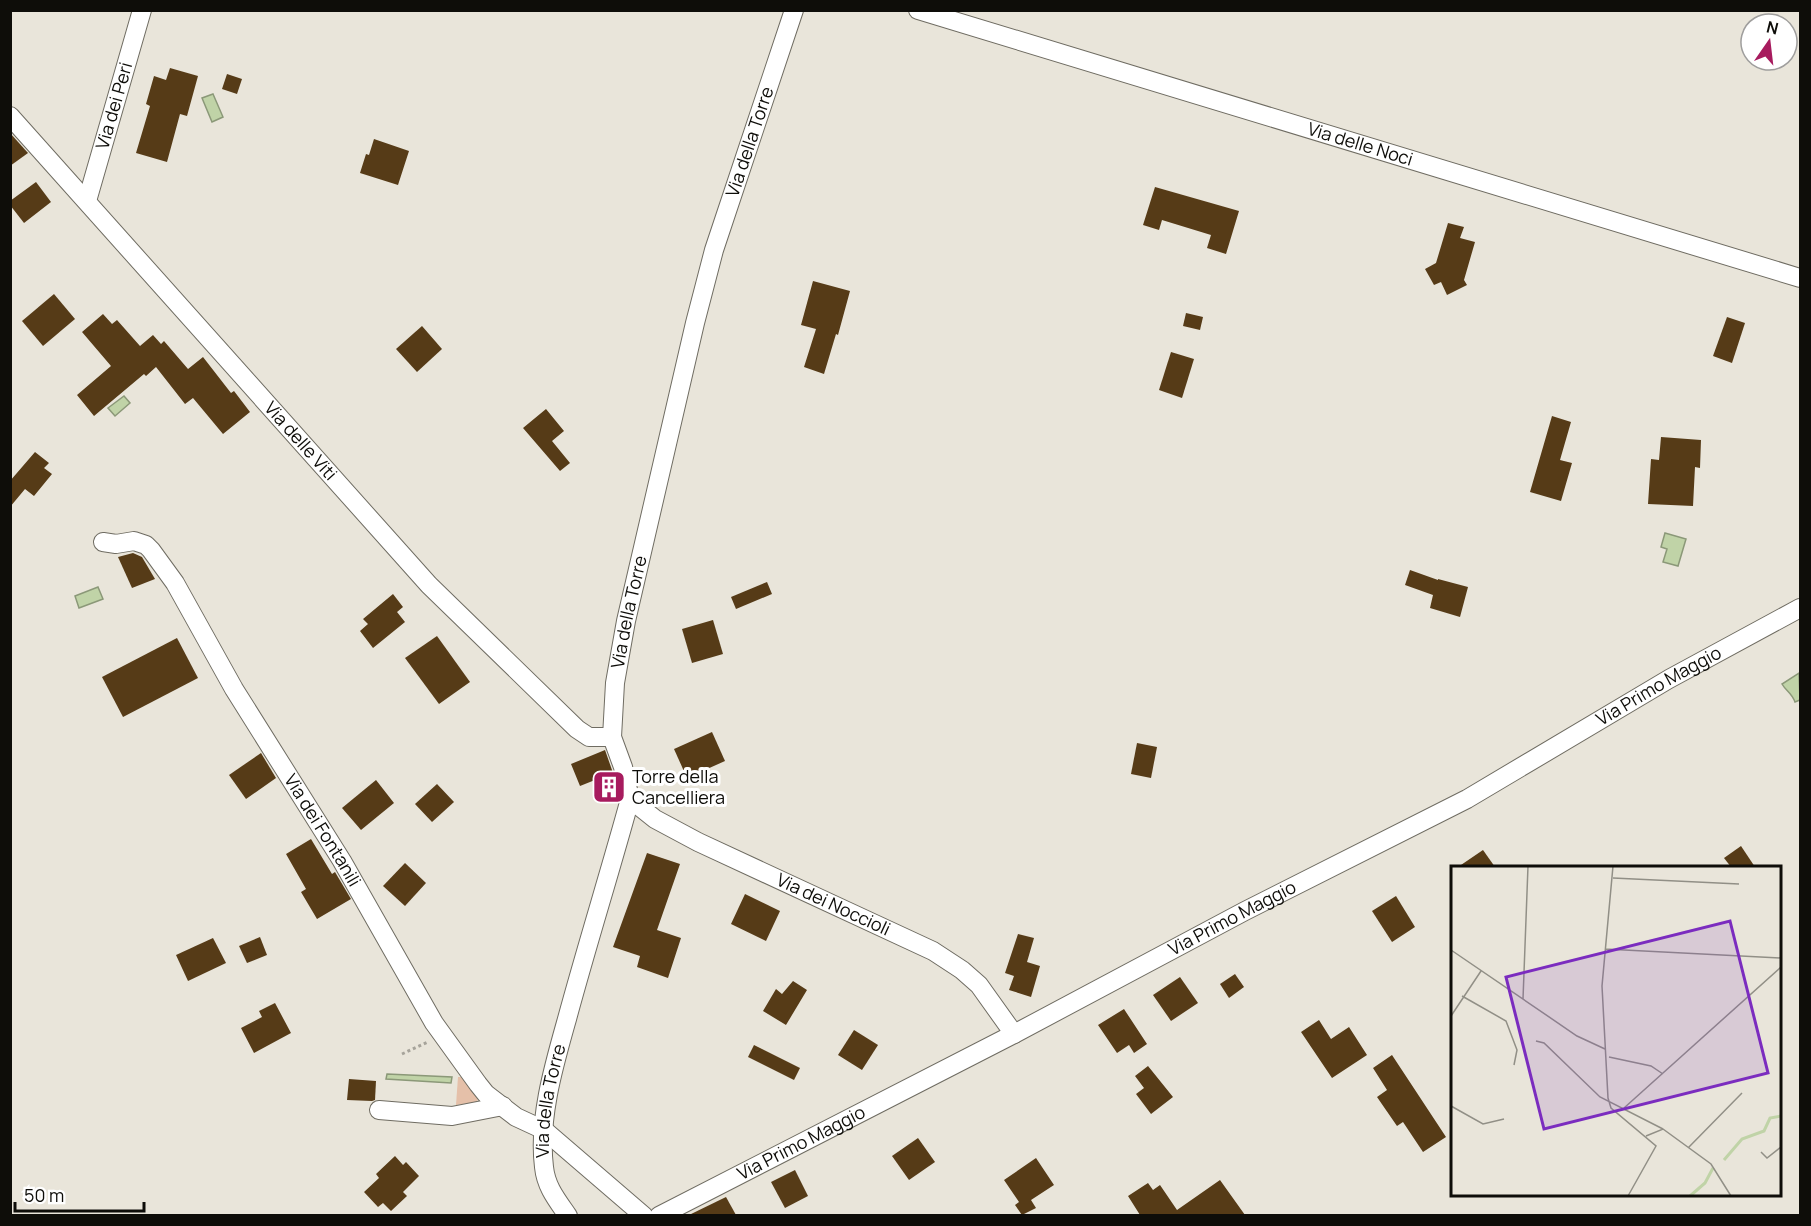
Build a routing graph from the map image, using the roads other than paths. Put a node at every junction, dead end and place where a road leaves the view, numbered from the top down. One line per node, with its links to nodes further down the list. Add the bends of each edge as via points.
1 (142, 10): 5 (street, Via dei Peri)
2 (794, 10): 9 (street, Via della Torre, via 729,202 695,322 626,621 615,683)
3 (918, 10): 6 (street, Via delle Noci)
4 (10, 116): 5 (street, Via delle Viti)
5 (87, 201): 9 (street, Via delle Viti, via 429,585 577,729 589,736)
6 (1800, 278)
7 (103, 542): 12 (street, Via dei Fontanili, via 134,541 151,549 342,861 434,1023 486,1094)
8 (1800, 608): 11 (street, Via Primo Maggio, via 1669,679 1467,799)
9 (612, 737): 10 (street, Via della Torre)
10 (630, 799): 11 (street, Via dei Noccioli, via 655,819 698,842 933,951 979,985); 14 (street, Via della Torre, via 560,1044)
11 (1014, 1034): 17 (street, Via Primo Maggio)
12 (503, 1106): 13 (street, via 452,1116); 14 (street, Via dei Fontanili)
13 (379, 1110)
14 (544, 1130): 15 (street, Via della Torre, via 546,1179); 16 (street)
15 (568, 1215)
16 (644, 1215)
17 (659, 1215)

